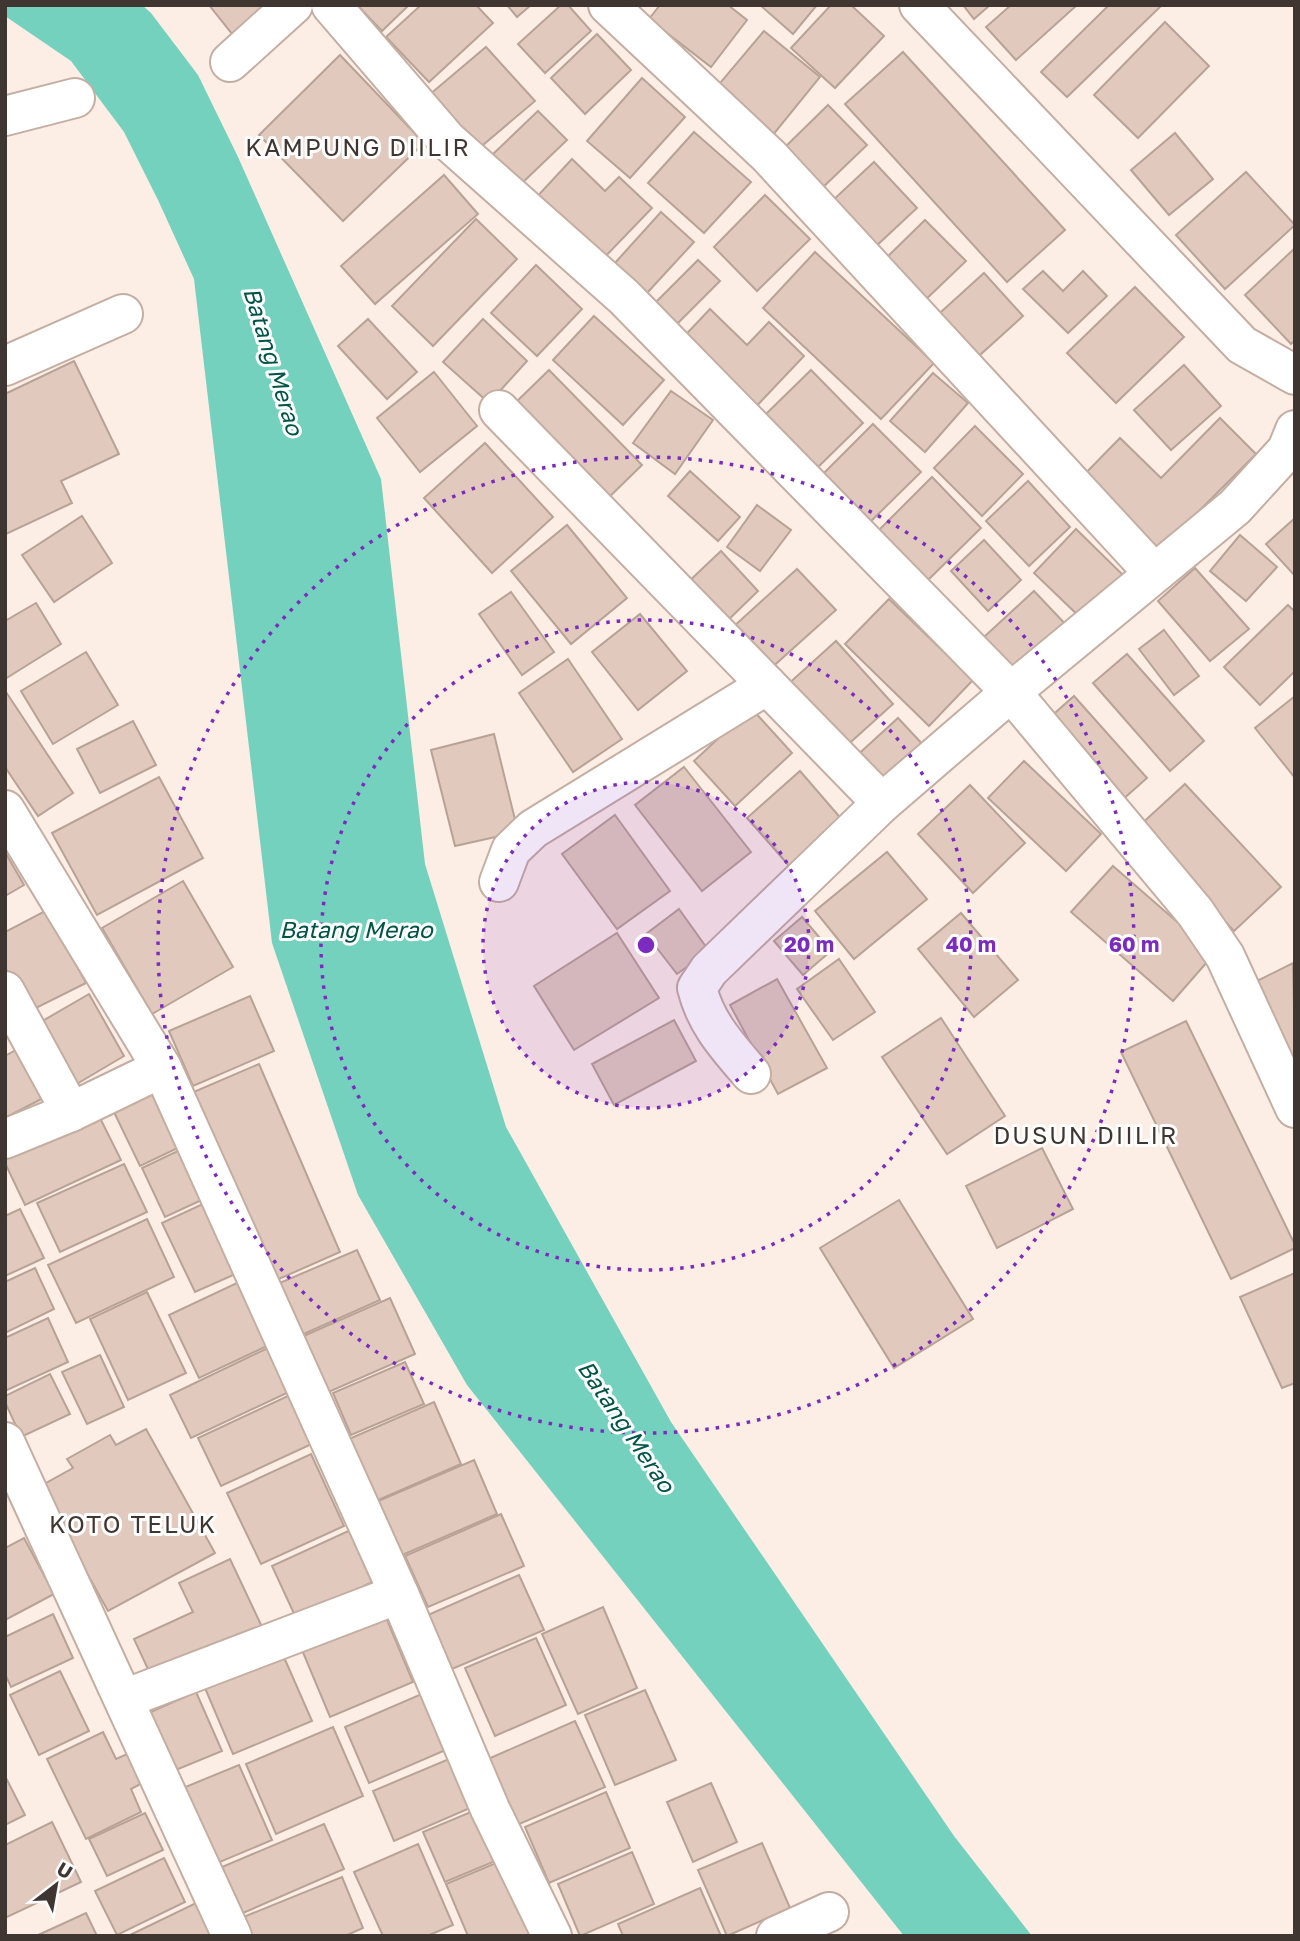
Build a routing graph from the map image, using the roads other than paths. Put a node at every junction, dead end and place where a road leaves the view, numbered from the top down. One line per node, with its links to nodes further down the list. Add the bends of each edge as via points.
1 (293, 5): 5 (street)
2 (331, 5): 15 (street, via 447,140 624,297)
3 (608, 5): 13 (street, via 769,156)
4 (919, 5): 10 (street, via 1242,345)
5 (230, 62)
6 (75, 98): 7 (street)
7 (5, 116)
8 (123, 314): 9 (street)
9 (5, 366)
10 (1295, 374)
11 (499, 410): 14 (street)
12 (1295, 430): 13 (street, via 1287,450 1235,507)
13 (1154, 573): 15 (street)
14 (767, 685): 16 (street); 18 (street, via 533,829 511,850)
15 (1011, 692): 16 (street); 22 (street, via 1195,912 1225,956)
16 (882, 803): 21 (street, via 709,970 697,988 714,1030)
17 (5, 810): 20 (street)
18 (499, 882)
19 (5, 991): 23 (street)
20 (162, 1068): 23 (street); 26 (street)
21 (751, 1074)
22 (1295, 1108)
23 (71, 1112): 24 (street)
24 (5, 1139)
25 (5, 1442): 27 (street)
26 (398, 1594): 27 (street); 30 (street, via 490,1809)
27 (124, 1699): 29 (street)
28 (829, 1912): 31 (street)
29 (232, 1936)
30 (552, 1936)
31 (776, 1936)

